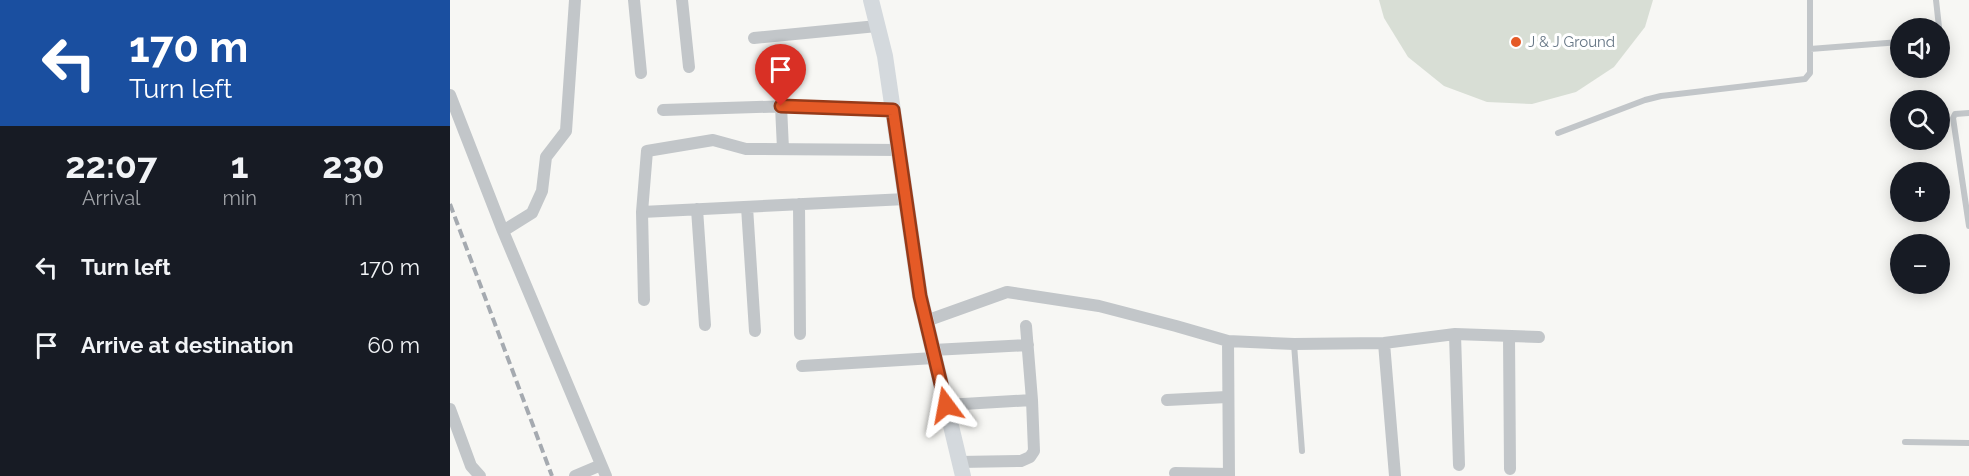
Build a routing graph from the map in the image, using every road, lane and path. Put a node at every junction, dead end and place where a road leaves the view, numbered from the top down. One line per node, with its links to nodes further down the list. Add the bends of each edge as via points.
1 (575, 0): 28 (street, via 566,131 546,157 542,191 532,213)
2 (634, 0): 13 (street)
3 (682, 0): 12 (street)
4 (871, 0): 8 (street)
5 (1810, 0): 11 (lane)
6 (1936, 0): 7 (lane)
7 (1939, 18)
8 (877, 26): 9 (street); 16 (street)
9 (754, 38)
10 (1890, 43): 11 (lane)
11 (1810, 49): 19 (lane, via 1810,73 1805,79 1661,96)
12 (689, 67)
13 (641, 73)
14 (450, 95): 28 (street)
15 (781, 106): 16 (street); 17 (street); 20 (street)
16 (893, 110): 21 (street)
17 (663, 111)
18 (1969, 113): 27 (lane, via 1953,117)
19 (1558, 133)
20 (783, 149): 21 (street); 26 (street, via 746,149 712,140 647,151)
21 (898, 150): 22 (street)
22 (906, 199): 23 (street); 30 (street)
23 (799, 204): 24 (street); 34 (street)
24 (747, 207): 25 (street); 33 (street)
25 (697, 209): 26 (street); 31 (street)
26 (642, 212): 29 (street)
27 (1969, 226)
28 (503, 231): 55 (street)
29 (644, 300)
30 (926, 321): 38 (street, via 1007,292 1099,306); 42 (street)
31 (705, 325)
32 (1026, 326): 41 (street)
33 (755, 331)
34 (800, 333)
35 (1455, 334): 36 (street); 39 (street); 52 (street)
36 (1509, 336): 37 (street); 54 (street)
37 (1539, 337)
38 (1228, 341): 40 (street); 44 (street)
39 (1384, 343): 40 (street); 60 (street)
40 (1294, 344): 51 (lane)
41 (1028, 345): 42 (street); 45 (street)
42 (934, 354): 43 (street); 47 (street)
43 (801, 366)
44 (1227, 397): 46 (street); 57 (street)
45 (1032, 400): 47 (street); 53 (street, via 1034,451 1030,457)
46 (1167, 400)
47 (946, 405): 53 (street)
48 (450, 410): 58 (street, via 471,466)
49 (1905, 442): 50 (lane)
50 (1969, 443)
51 (1302, 451)
52 (1459, 465)
53 (961, 469)
54 (1510, 469)
55 (604, 471): 59 (street)
56 (1175, 473): 57 (street)
57 (1229, 475)
58 (480, 476)
59 (575, 476)
60 (1395, 476)

